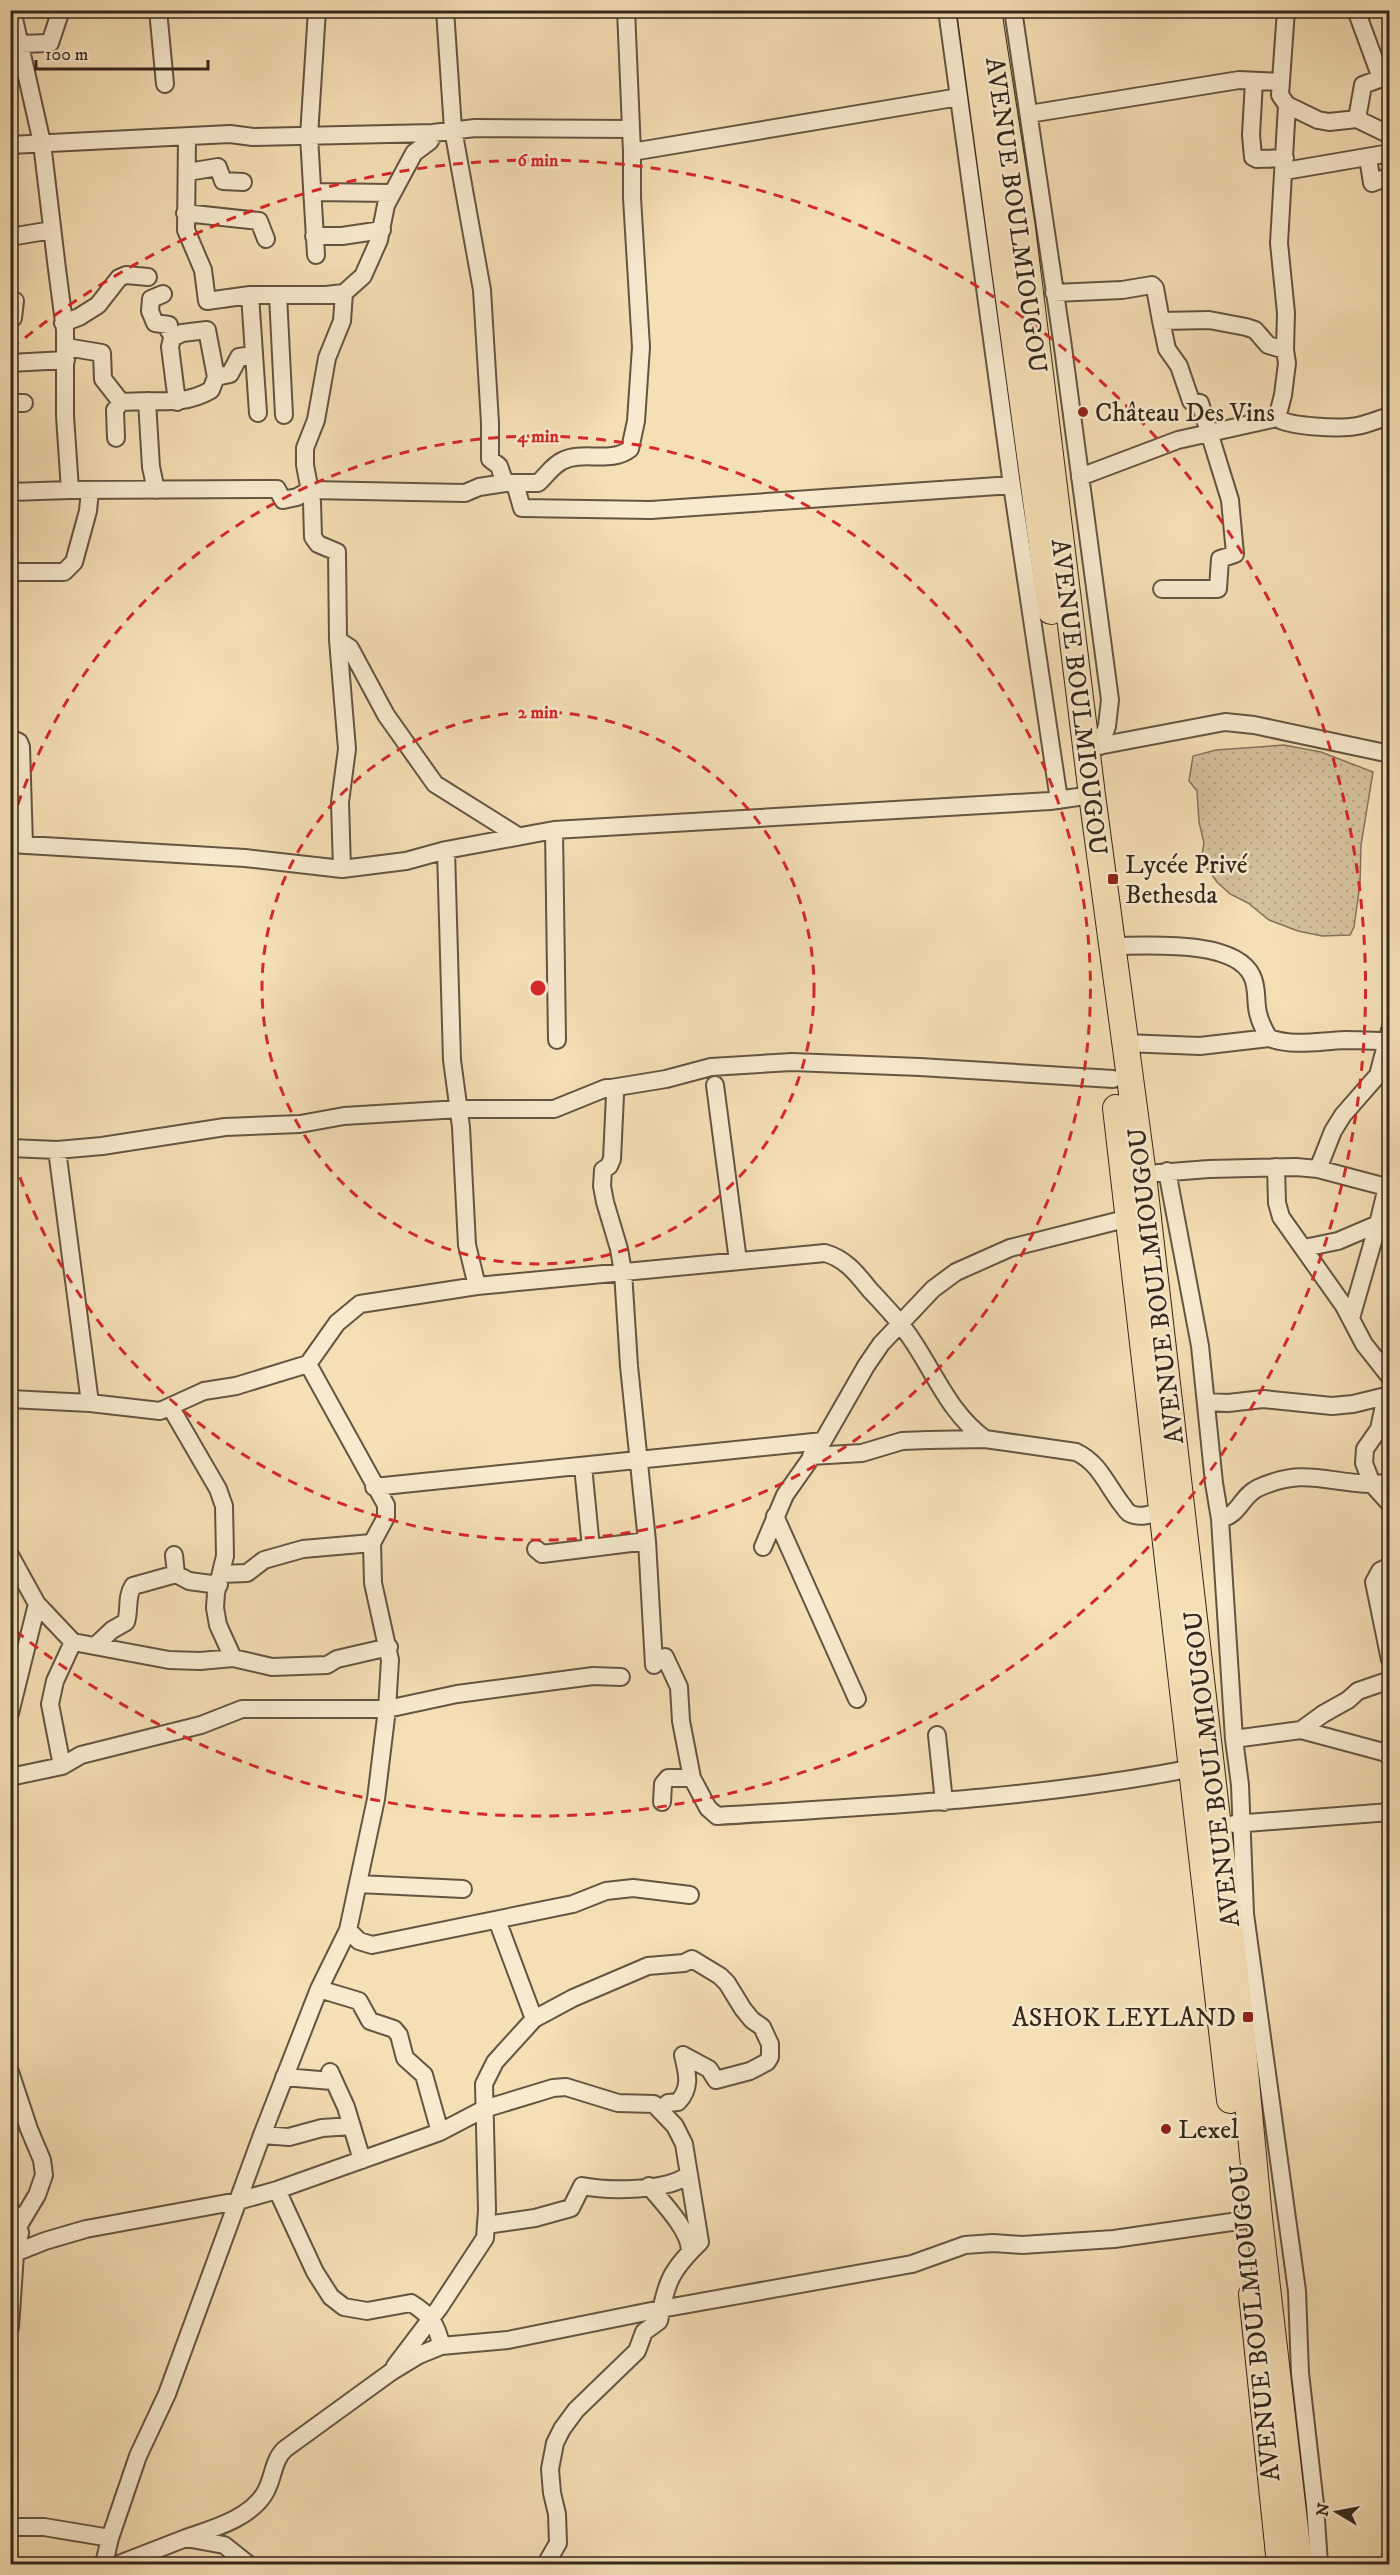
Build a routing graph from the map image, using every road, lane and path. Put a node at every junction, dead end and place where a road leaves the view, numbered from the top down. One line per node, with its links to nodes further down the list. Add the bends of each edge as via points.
1 (12, 10): 13 (street)
2 (61, 10): 13 (street, via 50,43)
3 (158, 10): 17 (street)
4 (317, 10): 26 (street)
5 (445, 10): 22 (street)
6 (626, 10): 23 (street)
7 (947, 10): 18 (street)
8 (970, 10): 86 (highway, AVENUE BOULMIOUGOU)
9 (988, 10): 84 (highway, AVENUE BOULMIOUGOU)
10 (1013, 10): 20 (street)
11 (1286, 10): 16 (street)
12 (1356, 10): 14 (street)
13 (20, 44): 28 (street)
14 (1385, 76): 21 (street, via 1363,86)
15 (1254, 81): 16 (street); 20 (street, via 1182,88); 33 (street, via 1252,155)
16 (1281, 82): 19 (street, via 1280,95)
17 (165, 84)
18 (959, 97): 30 (street); 74 (street)
19 (1287, 105): 21 (street, via 1318,120); 33 (street)
20 (1029, 114): 48 (street)
21 (1357, 119): 25 (street)
22 (453, 129): 23 (street); 24 (street); 73 (street, via 482,290 488,448 490,459)
23 (631, 129): 30 (street)
24 (433, 133): 26 (street); 38 (street, via 430,141 415,151)
25 (1389, 135)
26 (309, 136): 27 (street); 37 (street)
27 (187, 137): 28 (street); 34 (street)
28 (42, 143): 29 (street); 40 (street)
29 (10, 145)
30 (632, 152): 73 (street, via 641,371 630,449 626,453 567,459 538,483)
31 (1389, 153): 32 (street)
32 (1368, 158): 33 (street); 35 (street, via 1372,183)
33 (1285, 164): 57 (street, via 1279,243 1286,313)
34 (188, 172): 36 (street, via 218,167 223,181); 39 (street)
35 (1389, 176)
36 (243, 182)
37 (313, 192): 38 (street); 43 (street)
38 (392, 194): 41 (street, via 384,211)
39 (185, 213): 44 (street, via 259,221); 51 (street, via 186,230 202,270 207,301)
40 (52, 230): 42 (street); 55 (street)
41 (382, 230): 43 (street); 47 (street, via 363,276)
42 (10, 237)
43 (314, 237): 45 (street)
44 (266, 239)
45 (316, 255)
46 (147, 277): 55 (street, via 119,278 98,305)
47 (344, 293): 50 (street); 78 (street, via 342,321 327,358 316,420 304,448)
48 (1054, 293): 54 (street, via 1152,285); 72 (street)
49 (163, 294): 56 (street, via 151,299 152,320 169,325)
50 (278, 295): 51 (street); 61 (street)
51 (250, 296): 60 (street)
52 (10, 299): 53 (street, via 15,302)
53 (13, 318)
54 (1161, 321): 57 (street, via 1209,320 1246,327 1255,330 1268,345); 70 (street, via 1167,349 1179,366 1191,401 1200,403)
55 (63, 323): 58 (street)
56 (174, 335): 62 (street, via 207,330); 65 (street, via 170,346)
57 (1285, 350): 69 (street, via 1286,382)
58 (66, 353): 59 (street); 64 (street, via 102,353 103,379); 75 (street)
59 (10, 363)
60 (254, 363): 61 (street); 62 (street, via 239,357 230,374); 66 (street)
61 (282, 368): 67 (street)
62 (216, 377): 65 (street, via 211,390)
63 (147, 401): 64 (street); 65 (street); 77 (street)
64 (121, 402): 71 (street, via 115,410)
65 (177, 402)
66 (258, 413)
67 (284, 415)
68 (1389, 416): 69 (street, via 1355,426 1301,425)
69 (1277, 418): 70 (street)
70 (1209, 432): 72 (street); 81 (street, via 1230,500 1234,554 1220,559 1218,589)
71 (116, 438)
72 (1080, 477): 84 (street, via 1110,700 1107,726)
73 (510, 484): 74 (street, via 522,508 651,510); 78 (street, via 479,487 465,493)
74 (1012, 485): 86 (street)
75 (70, 490): 76 (street); 79 (street)
76 (90, 490): 77 (street); 80 (street, via 74,562 69,568 64,572)
77 (156, 490): 78 (street, via 277,489 283,500)
78 (310, 490): 82 (street, via 313,537 318,544 337,552)
79 (10, 492)
80 (10, 572)
81 (1162, 589)
82 (338, 640): 88 (street, via 350,648 386,715 435,784); 91 (street, via 347,749 340,802)
83 (10, 738): 89 (street, via 21,747)
84 (1093, 747): 85 (street, via 1225,722); 86 (highway, AVENUE BOULMIOUGOU)
85 (1389, 753)
86 (1076, 797): 87 (street); 92 (highway, AVENUE BOULMIOUGOU); 97 (highway, AVENUE BOULMIOUGOU)
87 (554, 830): 88 (street); 95 (street)
88 (518, 836): 90 (street)
89 (17, 845): 91 (street, via 245,858)
90 (446, 850): 91 (street, via 406,861); 100 (street, via 450,1035)
91 (342, 869)
92 (1113, 946): 94 (street, via 1194,949 1240,960 1252,976 1258,1014); 96 (highway, AVENUE BOULMIOUGOU)
93 (1389, 1035): 94 (street, via 1314,1044); 104 (street, via 1378,1075 1342,1115)
94 (1269, 1038): 96 (street, via 1200,1046)
95 (557, 1040)
96 (1125, 1043): 105 (highway, AVENUE BOULMIOUGOU)
97 (1113, 1079): 99 (street, via 792,1062 711,1067); 107 (highway, AVENUE BOULMIOUGOU)
98 (715, 1085): 110 (street)
99 (611, 1088): 100 (street, via 554,1109); 111 (street, via 615,1095 612,1159 603,1170 602,1186)
100 (459, 1109): 102 (street, via 225,1127); 112 (street, via 466,1245)
101 (10, 1148): 102 (street)
102 (57, 1149): 120 (street)
103 (1276, 1167): 104 (street); 105 (street); 109 (street, via 1279,1211)
104 (1318, 1169): 106 (street)
105 (1155, 1173): 119 (street, via 1200,1346); 167 (highway, AVENUE BOULMIOUGOU)
106 (1388, 1187): 108 (street)
107 (1129, 1218): 114 (street, via 1036,1240 986,1258 956,1272 933,1289); 131 (highway, AVENUE BOULMIOUGOU)
108 (1378, 1224): 109 (street, via 1338,1241); 113 (street)
109 (1304, 1248): 113 (street)
110 (738, 1261): 111 (street); 114 (street, via 808,1253 837,1256)
111 (623, 1272): 112 (street); 125 (street)
112 (477, 1286): 115 (street, via 360,1304 337,1323)
113 (1351, 1318): 116 (street, via 1364,1344)
114 (900, 1323): 122 (street, via 954,1409); 123 (street, via 866,1366)
115 (308, 1364): 121 (street, via 236,1386 204,1391); 129 (street)
116 (1389, 1377)
117 (1388, 1395): 119 (street, via 1332,1406 1263,1399); 128 (street, via 1379,1429 1365,1449)
118 (10, 1399): 120 (street)
119 (1206, 1402): 133 (street)
120 (90, 1403): 121 (street, via 146,1412)
121 (171, 1408): 143 (street, via 224,1506 225,1556)
122 (985, 1439): 124 (street, via 902,1441 862,1453); 131 (street, via 1076,1452 1098,1468 1128,1512 1150,1515)
123 (823, 1441): 124 (street); 125 (street)
124 (812, 1456): 132 (street)
125 (639, 1460): 126 (street); 134 (street)
126 (583, 1466): 129 (street); 136 (street)
127 (1389, 1483): 128 (street)
128 (1372, 1484): 130 (street); 133 (street, via 1315,1476 1292,1477 1250,1492 1232,1516)
129 (374, 1487): 135 (street, via 386,1505 386,1517)
130 (1389, 1504)
131 (1162, 1510): 161 (highway, AVENUE BOULMIOUGOU)
132 (775, 1516): 137 (street); 153 (street)
133 (1220, 1519): 158 (street)
134 (647, 1541): 136 (street); 163 (street, via 660,1661 679,1688)
135 (372, 1543): 143 (street, via 303,1549 264,1560 247,1573); 148 (street, via 375,1592)
136 (591, 1548): 138 (street, via 542,1554)
137 (763, 1548)
138 (536, 1549)
139 (174, 1555): 142 (street)
140 (10, 1556): 144 (street)
141 (1389, 1566): 145 (street, via 1380,1571 1374,1582)
142 (176, 1574): 143 (street, via 189,1581); 147 (street, via 133,1586 126,1622)
143 (220, 1579): 149 (street, via 215,1608)
144 (36, 1604): 146 (street); 154 (street)
145 (1384, 1610): 150 (street)
146 (73, 1642): 147 (street); 160 (street, via 55,1681 50,1704)
147 (95, 1646): 149 (street, via 169,1660)
148 (389, 1647): 149 (street, via 327,1665 272,1667); 155 (street)
149 (232, 1658)
150 (1389, 1660)
151 (621, 1677): 155 (street, via 593,1676 457,1694)
152 (1389, 1680): 156 (street, via 1358,1691)
153 (857, 1699)
154 (11, 1702)
155 (387, 1709): 160 (street, via 242,1709 201,1725 81,1755); 168 (street, via 376,1799)
156 (1301, 1730): 158 (street); 159 (street)
157 (937, 1735): 165 (street)
158 (1234, 1739): 167 (street)
159 (1389, 1756)
160 (62, 1766): 162 (street)
161 (1193, 1768): 165 (street, via 1070,1789); 188 (highway, AVENUE BOULMIOUGOU)
162 (10, 1777)
163 (692, 1778): 164 (street, via 668,1778 663,1784); 165 (street, via 708,1808 717,1816)
164 (662, 1802)
165 (944, 1802)
166 (1389, 1812): 167 (street)
167 (1230, 1824): 188 (highway, AVENUE BOULMIOUGOU); 207 (street, via 1297,2291 1300,2373)
168 (358, 1884): 169 (street); 172 (street)
169 (463, 1888)
170 (690, 1895): 171 (street, via 633,1888 606,1891 573,1904)
171 (497, 1920): 172 (street, via 372,1945 359,1941); 174 (street)
172 (348, 1930): 173 (street)
173 (320, 1989): 176 (street); 180 (street, via 359,2001 370,2021 399,2035 405,2058 424,2075)
174 (534, 2019): 177 (street, via 488,2072); 178 (street, via 648,1966 692,1959 720,1976 747,2014 762,2027 770,2044 770,2058 750,2071 716,2080 709,2068 683,2055 687,2089 678,2102)
175 (10, 2072): 189 (street, via 44,2175)
176 (284, 2077): 179 (street, via 331,2077); 181 (street)
177 (484, 2109): 178 (street, via 566,2087 618,2103 654,2104); 180 (street); 190 (street)
178 (660, 2109): 183 (street, via 684,2144)
179 (352, 2126): 181 (street, via 322,2128 289,2138); 182 (street)
180 (440, 2132): 182 (street)
181 (262, 2135): 186 (street)
182 (362, 2160): 185 (street)
183 (689, 2174): 184 (street, via 682,2180); 191 (street, via 700,2242)
184 (649, 2187): 190 (street, via 627,2190 582,2186 571,2208); 191 (street, via 676,2219)
185 (277, 2190): 186 (street); 194 (street, via 315,2272 344,2307 367,2311 411,2303)
186 (238, 2201): 192 (street, via 86,2229); 199 (street)
187 (10, 2209): 189 (street)
188 (1252, 2220): 193 (street, via 1114,2239 965,2245 912,2264); 205 (highway, AVENUE BOULMIOUGOU); 206 (highway, AVENUE BOULMIOUGOU)
189 (19, 2225): 192 (street)
190 (486, 2225): 194 (street, via 485,2238)
191 (690, 2251): 193 (street, via 665,2287)
192 (13, 2255): 195 (street)
193 (661, 2309): 196 (street, via 508,2340); 204 (street, via 659,2321 644,2332 637,2351 576,2410 555,2443 550,2469 558,2543)
194 (430, 2317): 196 (street, via 439,2330); 197 (street)
195 (10, 2327)
196 (441, 2346): 197 (street)
197 (391, 2372): 200 (street, via 278,2456 265,2494 244,2513)
198 (10, 2527): 199 (street, via 44,2527)
199 (110, 2538): 201 (street)
200 (186, 2538): 202 (street); 203 (street, via 224,2545)
201 (104, 2565)
202 (120, 2565)
203 (248, 2565)
204 (546, 2565)
205 (1280, 2565)
206 (1299, 2565)
207 (1319, 2565)

